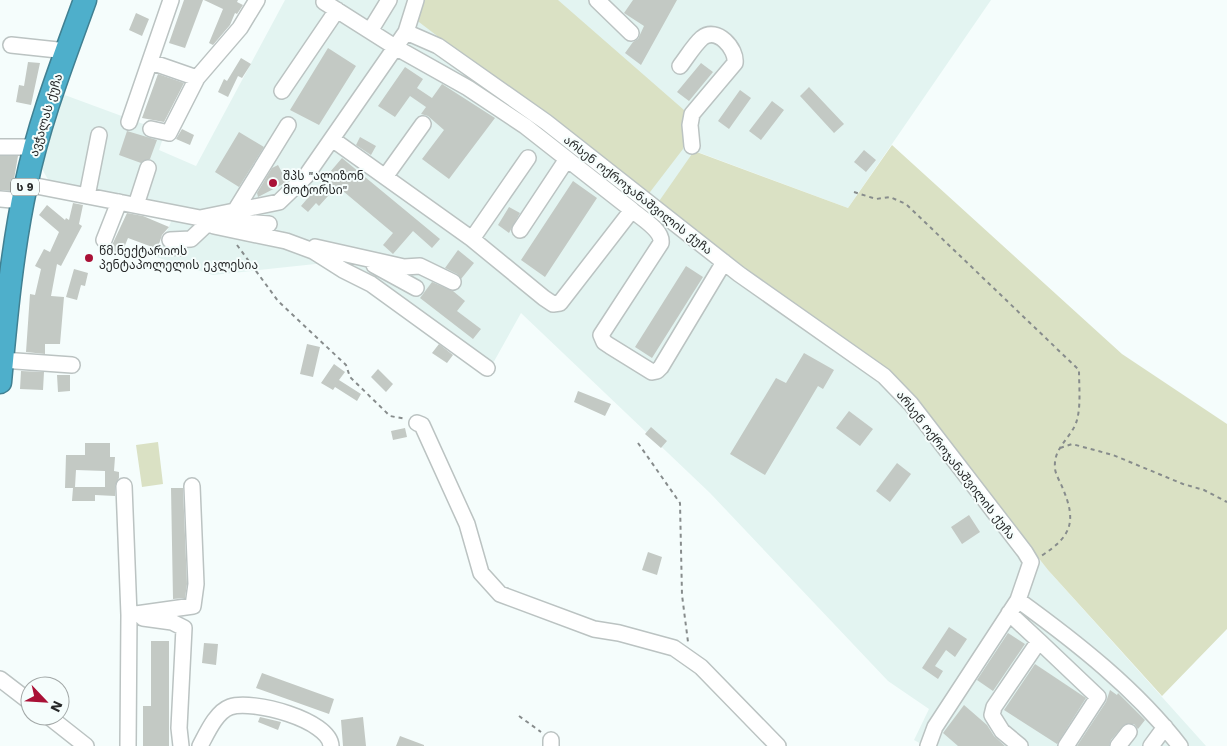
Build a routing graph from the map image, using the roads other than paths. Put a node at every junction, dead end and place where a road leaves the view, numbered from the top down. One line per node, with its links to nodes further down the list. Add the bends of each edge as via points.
1 (85, 0): 12 (highway, ავჭალას ქუჩა / ს 9)
2 (171, 0): 13 (street)
3 (257, 0): 15 (street, via 240,28)
4 (389, 0): 7 (street)
5 (416, 0): 8 (street)
6 (598, 0): 9 (street)
7 (370, 31): 11 (street); 16 (street, via 331,6)
8 (406, 32): 11 (street); 45 (street, არსენ ოქროჯანაშვილის ქუჩა, via 438,46 546,122)
9 (631, 33)
10 (11, 45): 12 (street)
11 (395, 47): 22 (street); 27 (street, via 468,88)
12 (67, 51): 25 (highway, ავჭალას ქუჩა / ს 9)
13 (151, 62): 15 (street); 17 (street)
14 (680, 66): 23 (street, via 703,37 710,35 724,40 736,57 692,114)
15 (196, 78): 20 (street, via 169,133)
16 (282, 91)
17 (129, 122)
18 (423, 124): 29 (street)
19 (288, 125): 36 (street)
20 (151, 129)
21 (98, 135): 31 (street)
22 (332, 139): 29 (street); 36 (street, via 306,176 279,202)
23 (692, 146)
24 (0, 147): 25 (street)
25 (36, 148): 30 (highway, ავჭალას ქუჩა / ს 9)
26 (528, 158): 40 (street)
27 (567, 159): 35 (street); 39 (street)
28 (148, 168): 34 (street)
29 (385, 177): 40 (street)
30 (24, 192): 31 (street); 32 (street); 49 (highway, ავჭალას ქუჩა / ს 9, via 11,265)
31 (87, 196): 33 (street)
32 (0, 199)
33 (119, 202): 34 (street); 41 (street)
34 (136, 205): 37 (street)
35 (632, 210): 40 (street, via 560,303 553,304 544,298); 45 (street, via 659,232 661,243 601,335 604,342 652,372 661,367)
36 (234, 211): 37 (street)
37 (204, 220): 38 (street); 42 (street, via 191,239); 43 (street, via 231,231)
38 (269, 224)
39 (520, 230)
40 (472, 239)
41 (104, 240)
42 (170, 240)
43 (286, 241): 44 (street); 50 (street, via 314,251 371,284)
44 (359, 257): 46 (street, via 404,267 420,266); 47 (street)
45 (724, 262): 54 (street, არსენ ოქროჯანაშვილის ქუჩა, via 884,376 911,404 1031,562)
46 (453, 282)
47 (416, 288)
48 (72, 365): 49 (street)
49 (1, 367)
50 (487, 368)
51 (414, 422): 69 (street, via 422,425 467,524 481,573 500,594 594,629 674,648 702,668)
52 (124, 486): 56 (street)
53 (192, 486): 56 (street, via 196,584 193,606)
54 (1018, 600): 55 (street); 61 (street, via 1109,673)
55 (1008, 614): 57 (street); 70 (street, via 935,727)
56 (129, 615): 65 (street); 66 (street, via 172,622 184,628)
57 (1039, 641): 63 (street, via 994,707 992,715 995,722); 71 (street, via 1098,697)
58 (0, 679): 59 (street)
59 (20, 694)
60 (61, 726): 64 (street)
61 (1166, 727): 73 (street); 74 (street)
62 (1129, 732): 72 (street)
63 (1021, 745)
64 (86, 746)
65 (128, 746)
66 (181, 746)
67 (200, 746): 68 (street, via 219,715 230,707 247,704 306,721 324,732 331,740)
68 (331, 746)
69 (778, 746)
70 (928, 746)
71 (1066, 746)
72 (1118, 746)
73 (1151, 746)
74 (1180, 746)

